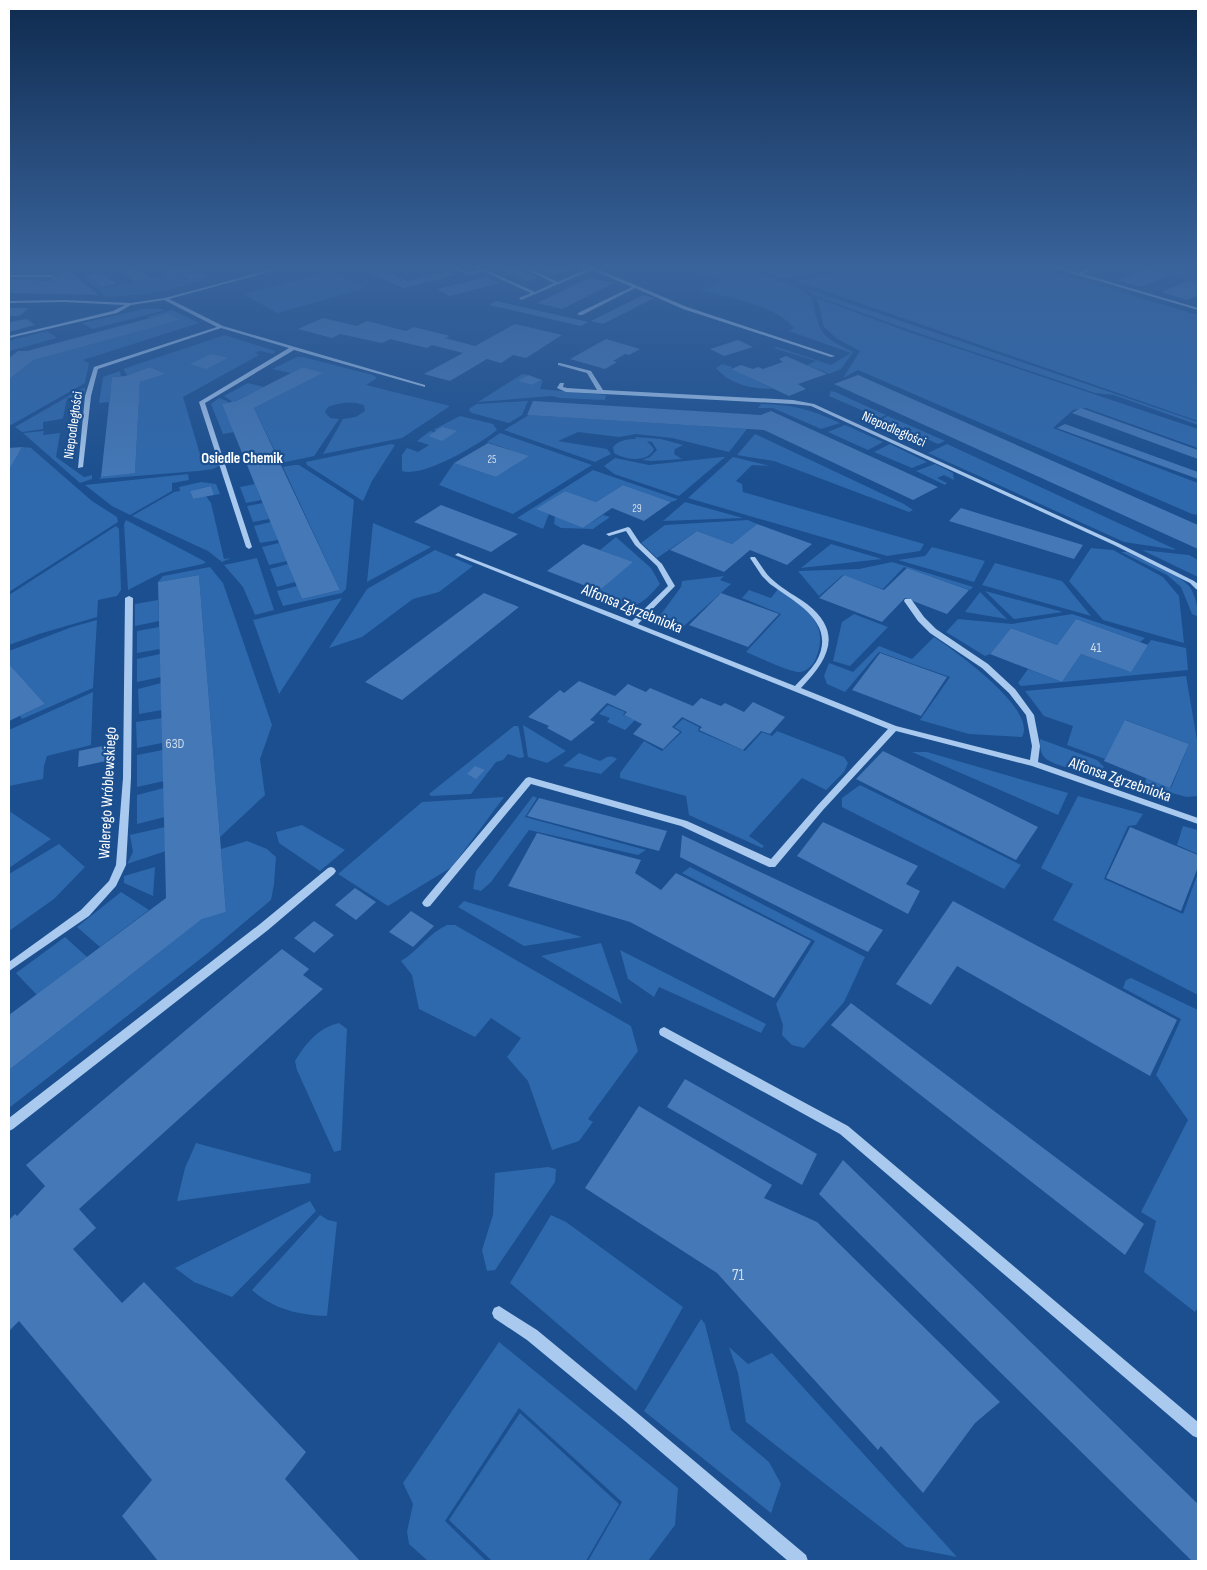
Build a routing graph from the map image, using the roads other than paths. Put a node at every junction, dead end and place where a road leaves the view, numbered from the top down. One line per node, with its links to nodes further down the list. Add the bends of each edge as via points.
1 (187, 338): 10 (street, Niepodległości, via 96,368 88,396)
2 (256, 338): 4 (street)
3 (778, 338): 5 (street)
4 (292, 350): 8 (street); 12 (street, via 202,402)
5 (833, 356)
6 (560, 364): 9 (street, via 589,372)
7 (562, 384): 9 (street, Niepodległości, via 560,388 566,390)
8 (422, 386)
9 (602, 392): 15 (street, Niepodległości, via 812,405 1116,544)
10 (80, 467)
11 (609, 534): 18 (street, via 628,528 637,544 660,565 672,586)
12 (248, 547)
13 (458, 555): 18 (street, Alfonsa Zgrzebnioka)
14 (753, 558): 19 (street, via 764,575 805,604 820,620 825,638 821,659)
15 (1198, 588)
16 (129, 598): 25 (street, Walerego Wróblewskiego, via 127,778 121,865 113,883 85,913)
17 (908, 601): 21 (street, via 933,631 985,666 1012,691 1030,715 1036,746)
18 (633, 624): 19 (street, Alfonsa Zgrzebnioka)
19 (796, 689): 20 (street, Alfonsa Zgrzebnioka)
20 (894, 728): 21 (street, Alfonsa Zgrzebnioka); 24 (street, via 772,864 684,823 529,780)
21 (1034, 764): 22 (street, Alfonsa Zgrzebnioka)
22 (1198, 821)
23 (332, 871): 27 (street)
24 (427, 903)
25 (9, 967)
26 (664, 1032): 29 (street, via 844,1130)
27 (9, 1125)
28 (499, 1313): 30 (street, via 532,1335)
29 (1198, 1431)
30 (800, 1561)

